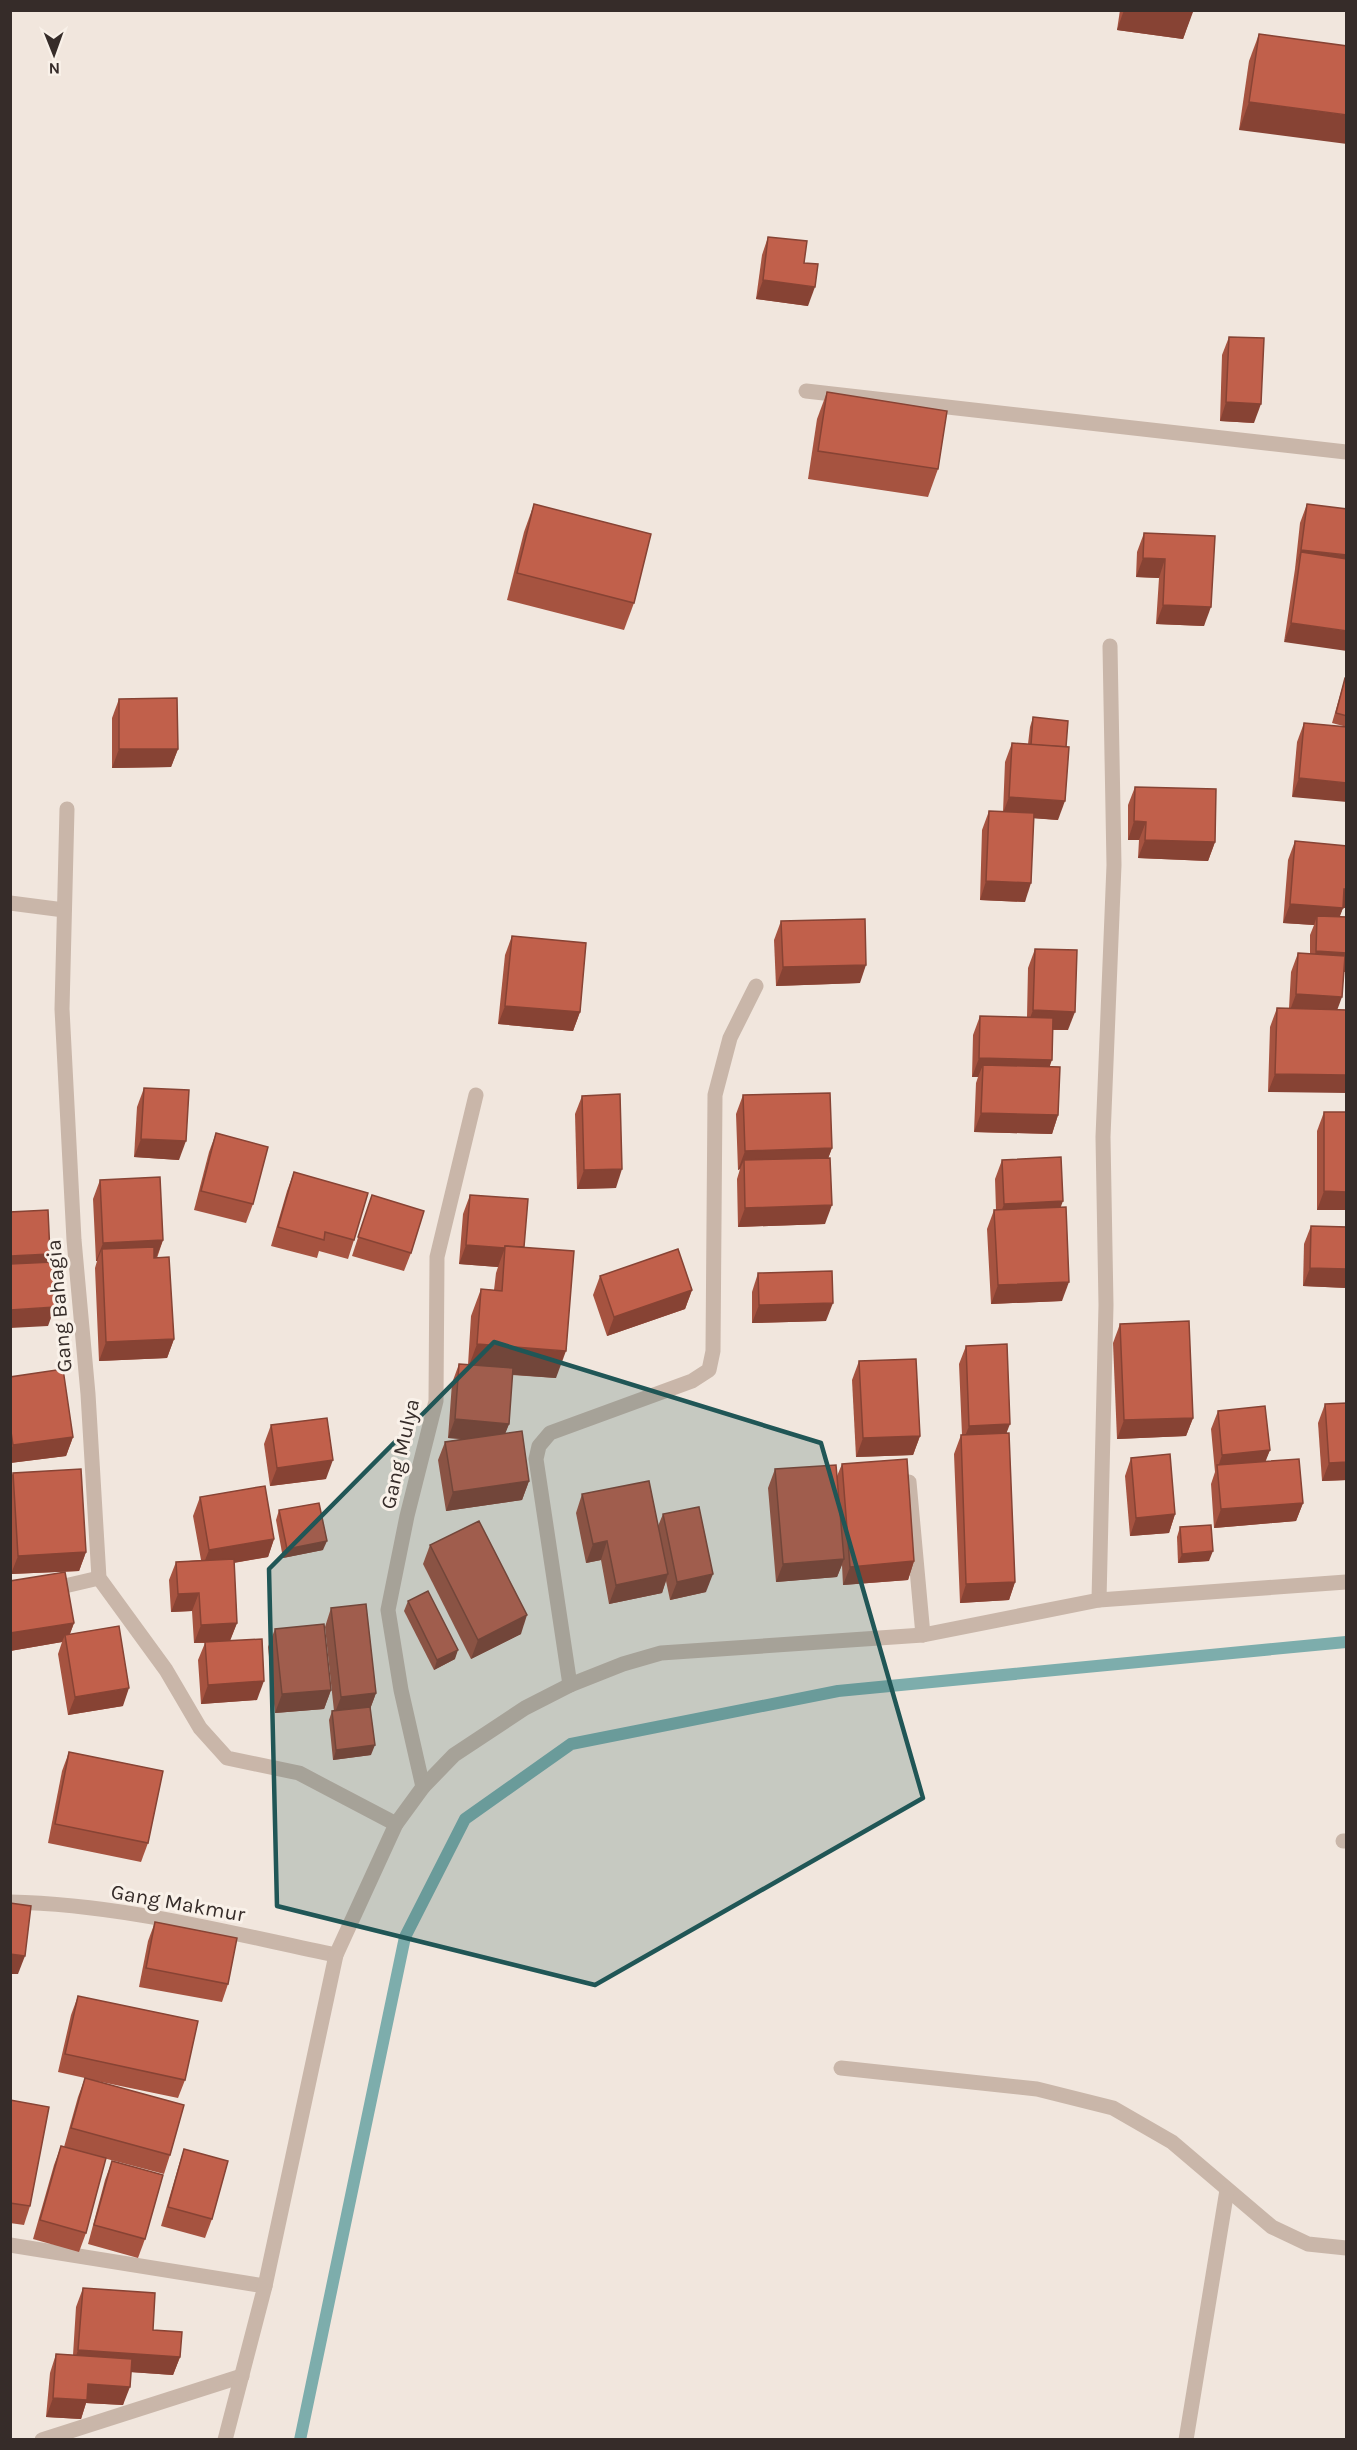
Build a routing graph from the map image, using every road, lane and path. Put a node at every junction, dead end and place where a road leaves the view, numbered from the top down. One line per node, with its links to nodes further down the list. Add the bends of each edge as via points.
1 (806, 391): 2 (street)
2 (1347, 452)
3 (1110, 646): 13 (street, via 1114,865 1103,1137 1106,1305)
4 (67, 809): 6 (street, Gang Bahagia)
5 (10, 903): 6 (street)
6 (64, 910): 10 (street, Gang Bahagia, via 62,1009 74,1240)
7 (756, 986): 15 (street, via 730,1038 715,1095 713,1351 709,1370 692,1381 550,1433 539,1446 536,1459)
8 (476, 1095): 16 (street, Gang Mulya, via 437,1257 436,1401 388,1610)
9 (909, 1482): 14 (street)
10 (99, 1578): 12 (street, via 69,1585); 17 (street, via 165,1670 200,1728 227,1758 299,1773)
11 (1347, 1582): 13 (street)
12 (10, 1589)
13 (1099, 1600): 14 (street)
14 (923, 1635): 15 (street, via 661,1653)
15 (570, 1685): 16 (street, via 525,1708 454,1755)
16 (423, 1787): 17 (street)
17 (396, 1824): 19 (street)
18 (10, 1902): 19 (street, Gang Makmur, via 167,1920)
19 (336, 1955): 24 (street)
20 (841, 2068): 21 (street, via 1037,2089 1113,2108 1172,2142)
21 (1227, 2190): 23 (street, via 1272,2227 1308,2244); 28 (street)
22 (10, 2245): 24 (street)
23 (1347, 2248)
24 (265, 2286): 25 (street)
25 (242, 2376): 26 (street); 27 (street)
26 (42, 2439)
27 (225, 2439)
28 (1186, 2439)

